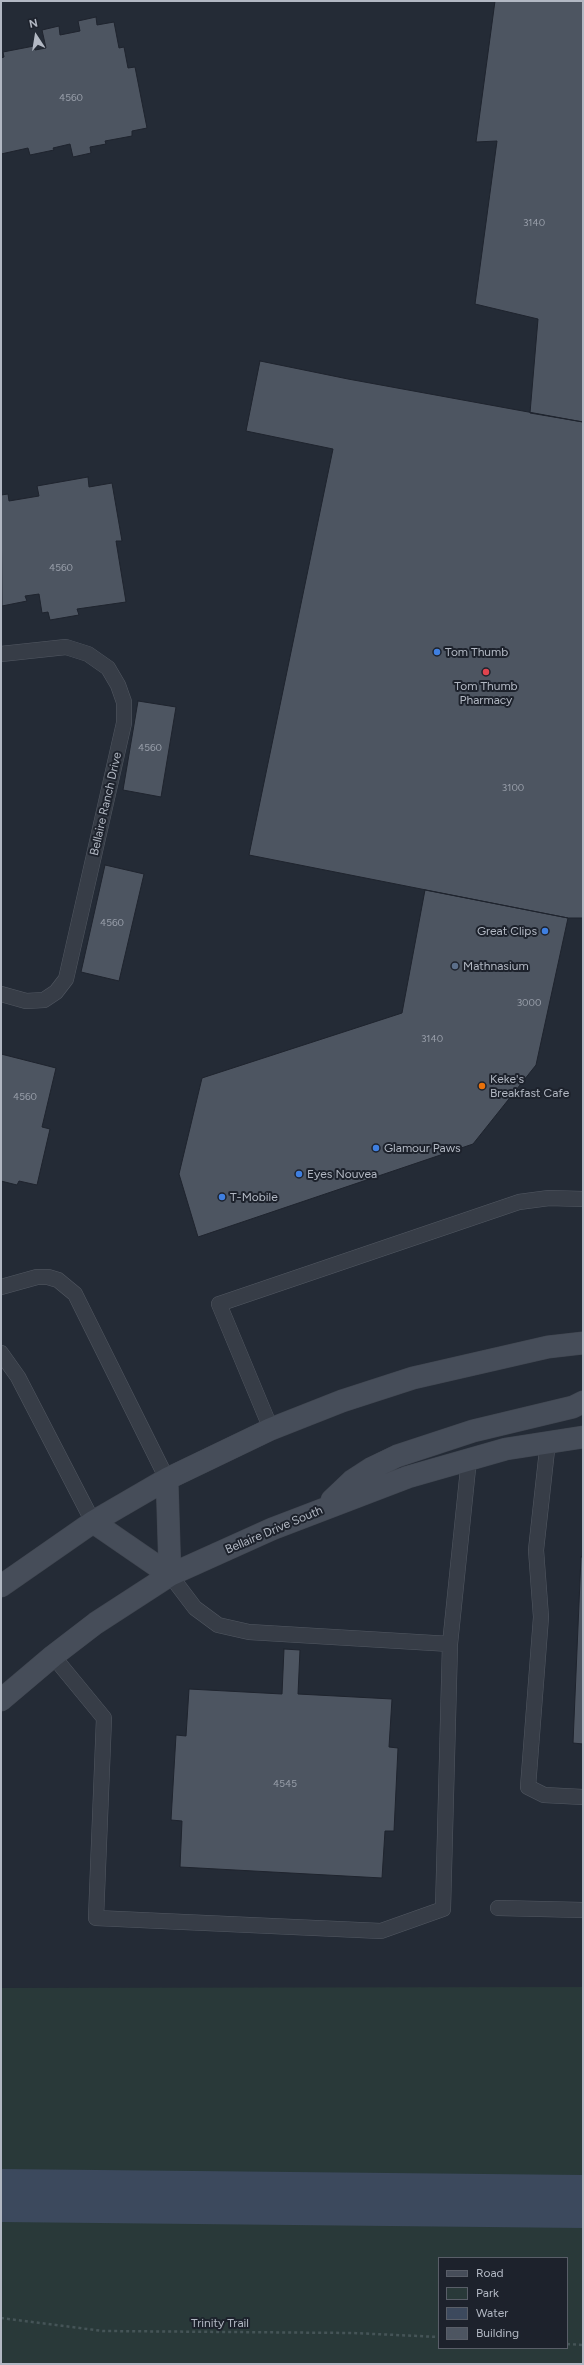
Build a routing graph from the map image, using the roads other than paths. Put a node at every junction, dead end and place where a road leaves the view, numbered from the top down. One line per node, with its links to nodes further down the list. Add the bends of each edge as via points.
1 (1, 654): 2 (lane, Bellaire Ranch Drive, via 66,647 88,654 108,668 118,684 124,702 124,723 66,979 56,992 44,1000 26,1001)
2 (1, 994)
3 (583, 1199): 8 (lane, via 549,1198 519,1202 219,1304)
4 (1, 1287): 12 (lane, via 37,1277 48,1277 58,1280 75,1294)
5 (583, 1343): 8 (main road, via 548,1347 412,1378 342,1401)
6 (1, 1353): 14 (lane, via 18,1377)
7 (583, 1402): 13 (main road, via 574,1407 473,1431 397,1456 352,1481)
8 (271, 1430): 12 (main road)
9 (583, 1437): 10 (main road, Bellaire Drive South)
10 (548, 1441): 11 (main road, Bellaire Drive South); 20 (lane, via 536,1550 541,1617 528,1787 544,1795)
11 (469, 1459): 13 (main road, Bellaire Drive South, via 395,1481); 17 (lane)
12 (167, 1479): 14 (main road); 15 (main road)
13 (322, 1509): 15 (main road, Bellaire Drive South)
14 (93, 1522): 15 (main road); 16 (main road)
15 (170, 1575): 17 (lane, via 195,1608 218,1625 249,1632); 18 (main road, Bellaire Drive South, via 96,1623)
16 (1, 1586)
17 (450, 1644): 18 (lane, via 443,1909 381,1931 96,1918 104,1718)
18 (53, 1656): 19 (main road, Bellaire Drive South)
19 (1, 1700)
20 (583, 1797)
21 (498, 1908): 22 (lane)
22 (583, 1910)

